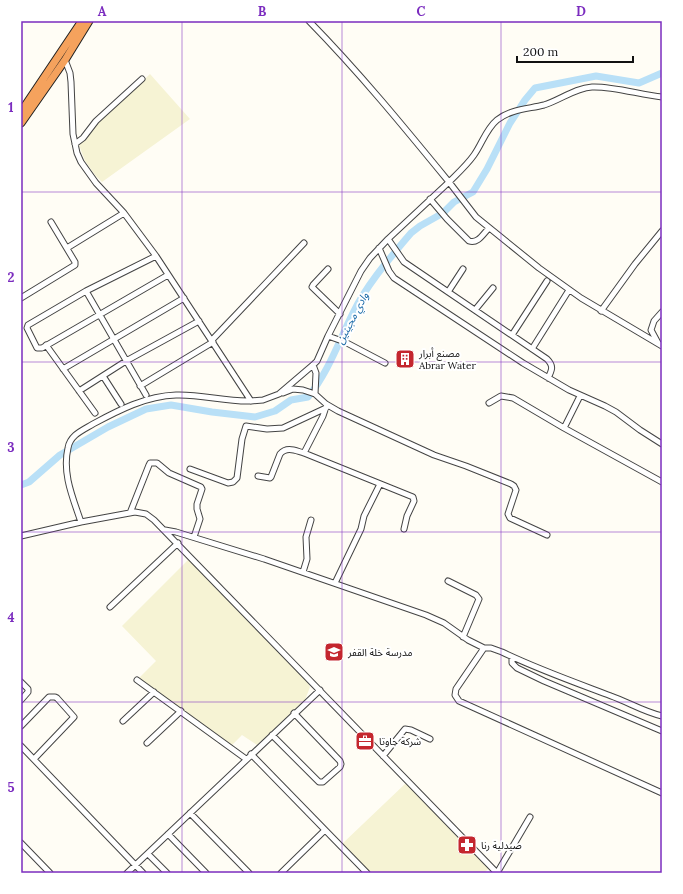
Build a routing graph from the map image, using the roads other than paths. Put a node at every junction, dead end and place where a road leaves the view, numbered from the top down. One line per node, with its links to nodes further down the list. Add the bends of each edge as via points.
1 (82, 21): 7 (highway)
2 (89, 21): 4 (highway)
3 (309, 21): 10 (street)
4 (65, 60): 8 (highway); 9 (street, via 70,73)
5 (142, 79): 9 (street)
6 (662, 97): 10 (street, via 592,87 543,105 514,112 497,120 470,160)
7 (21, 112)
8 (21, 124)
9 (75, 144): 12 (street, via 81,162 88,172)
10 (449, 182): 11 (street); 14 (street, via 476,217)
11 (430, 199): 14 (street, via 465,238 472,242 477,241); 16 (street)
12 (124, 213): 18 (street); 20 (street)
13 (51, 222): 18 (street)
14 (489, 228): 26 (street)
15 (662, 231): 32 (street)
16 (388, 239): 19 (street); 28 (street, via 404,262)
17 (304, 243): 40 (street)
18 (66, 248): 29 (street, via 75,262 74,266)
19 (379, 248): 34 (street, via 362,271); 49 (street, via 394,278)
20 (156, 256): 23 (street); 27 (street)
21 (463, 268): 28 (street)
22 (328, 269): 34 (street, via 312,287)
23 (168, 275): 30 (street); 35 (street)
24 (547, 282): 37 (street)
25 (493, 288): 31 (street)
26 (570, 290): 32 (street); 43 (street)
27 (86, 291): 35 (street); 41 (street, via 27,326 38,348)
28 (448, 292): 31 (street)
29 (21, 298)
30 (184, 298): 36 (street); 39 (street)
31 (475, 310): 37 (street)
32 (602, 311): 42 (street)
33 (662, 312): 42 (street, via 654,321 651,330)
34 (340, 314): 38 (street)
35 (100, 315): 39 (street); 41 (street)
36 (199, 321): 40 (street); 44 (street)
37 (512, 335): 43 (street)
38 (331, 336): 45 (street); 46 (street)
39 (114, 339): 44 (street); 47 (street)
40 (212, 341): 50 (street); 56 (street)
41 (46, 345): 47 (street)
42 (660, 346)
43 (532, 348): 49 (street, via 551,363)
44 (126, 361): 48 (street); 50 (street)
45 (385, 363)
46 (313, 365): 52 (street, via 316,386); 53 (street)
47 (63, 369): 51 (street)
48 (103, 376): 51 (street); 58 (street)
49 (548, 378): 55 (street)
50 (140, 386): 54 (street)
51 (79, 391): 60 (street)
52 (312, 393): 53 (street, via 297,389); 59 (street)
53 (279, 394): 56 (street)
54 (146, 395)
55 (580, 396): 61 (street); 62 (street, via 616,412)
56 (251, 401): 70 (street, via 176,395 146,400 80,432 68,446 66,459 67,474)
57 (489, 403): 61 (street, via 501,396 512,398)
58 (121, 404)
59 (326, 406): 63 (street); 64 (street, via 283,428 266,430 246,426 237,478 233,482 228,483); 73 (street, via 434,455 511,484 516,490 508,514 510,518)
60 (95, 413)
61 (564, 428): 66 (street)
62 (662, 444)
63 (304, 453): 65 (street, via 290,449 283,451 271,477); 67 (street)
64 (190, 469)
65 (258, 476)
66 (662, 482)
67 (380, 484): 72 (street, via 413,497); 79 (street)
68 (130, 513): 70 (street); 71 (street, via 146,514); 75 (street, via 150,463 157,463 169,473 201,487 197,504 200,519)
69 (312, 520): 77 (street, via 306,537 307,559)
70 (81, 522): 74 (street)
71 (165, 530): 75 (street); 76 (street)
72 (404, 530)
73 (547, 535)
74 (21, 536)
75 (194, 537): 77 (street)
76 (178, 543): 80 (street); 86 (street)
77 (303, 572): 79 (street)
78 (448, 581): 81 (street, via 479,599)
79 (335, 584): 81 (street, via 444,623)
80 (110, 607)
81 (463, 637): 82 (street)
82 (484, 648): 83 (street); 103 (street, via 456,689 455,695 459,701)
83 (512, 656): 91 (street, via 647,713); 94 (street, via 512,663 517,668)
84 (137, 680): 87 (street)
85 (21, 682): 88 (street, via 28,692)
86 (320, 690): 90 (street); 100 (street)
87 (154, 692): 89 (street); 92 (street)
88 (21, 700)
89 (181, 711): 97 (street); 102 (street)
90 (294, 713): 95 (street); 95 (street, via 340,761 340,767 323,782 319,782)
91 (662, 716)
92 (123, 721)
93 (21, 726): 101 (street, via 52,696 57,698 74,717)
94 (662, 731)
95 (272, 735): 99 (street)
96 (430, 739): 100 (street, via 405,729)
97 (147, 743)
98 (21, 746): 101 (street)
99 (251, 754): 102 (street); 106 (street)
100 (383, 756): 119 (street)
101 (34, 759): 110 (street)
102 (246, 759): 104 (street)
103 (662, 793)
104 (190, 814): 107 (street); 116 (street)
105 (530, 817): 119 (street)
106 (325, 830): 117 (street); 118 (street)
107 (168, 834): 109 (street); 115 (street)
108 (21, 844): 111 (street)
109 (148, 854): 110 (street); 114 (street)
110 (135, 866): 112 (street); 113 (street)
111 (50, 873)
112 (127, 873)
113 (143, 873)
114 (167, 873)
115 (206, 873)
116 (249, 873)
117 (281, 873)
118 (367, 873)
119 (497, 873)

